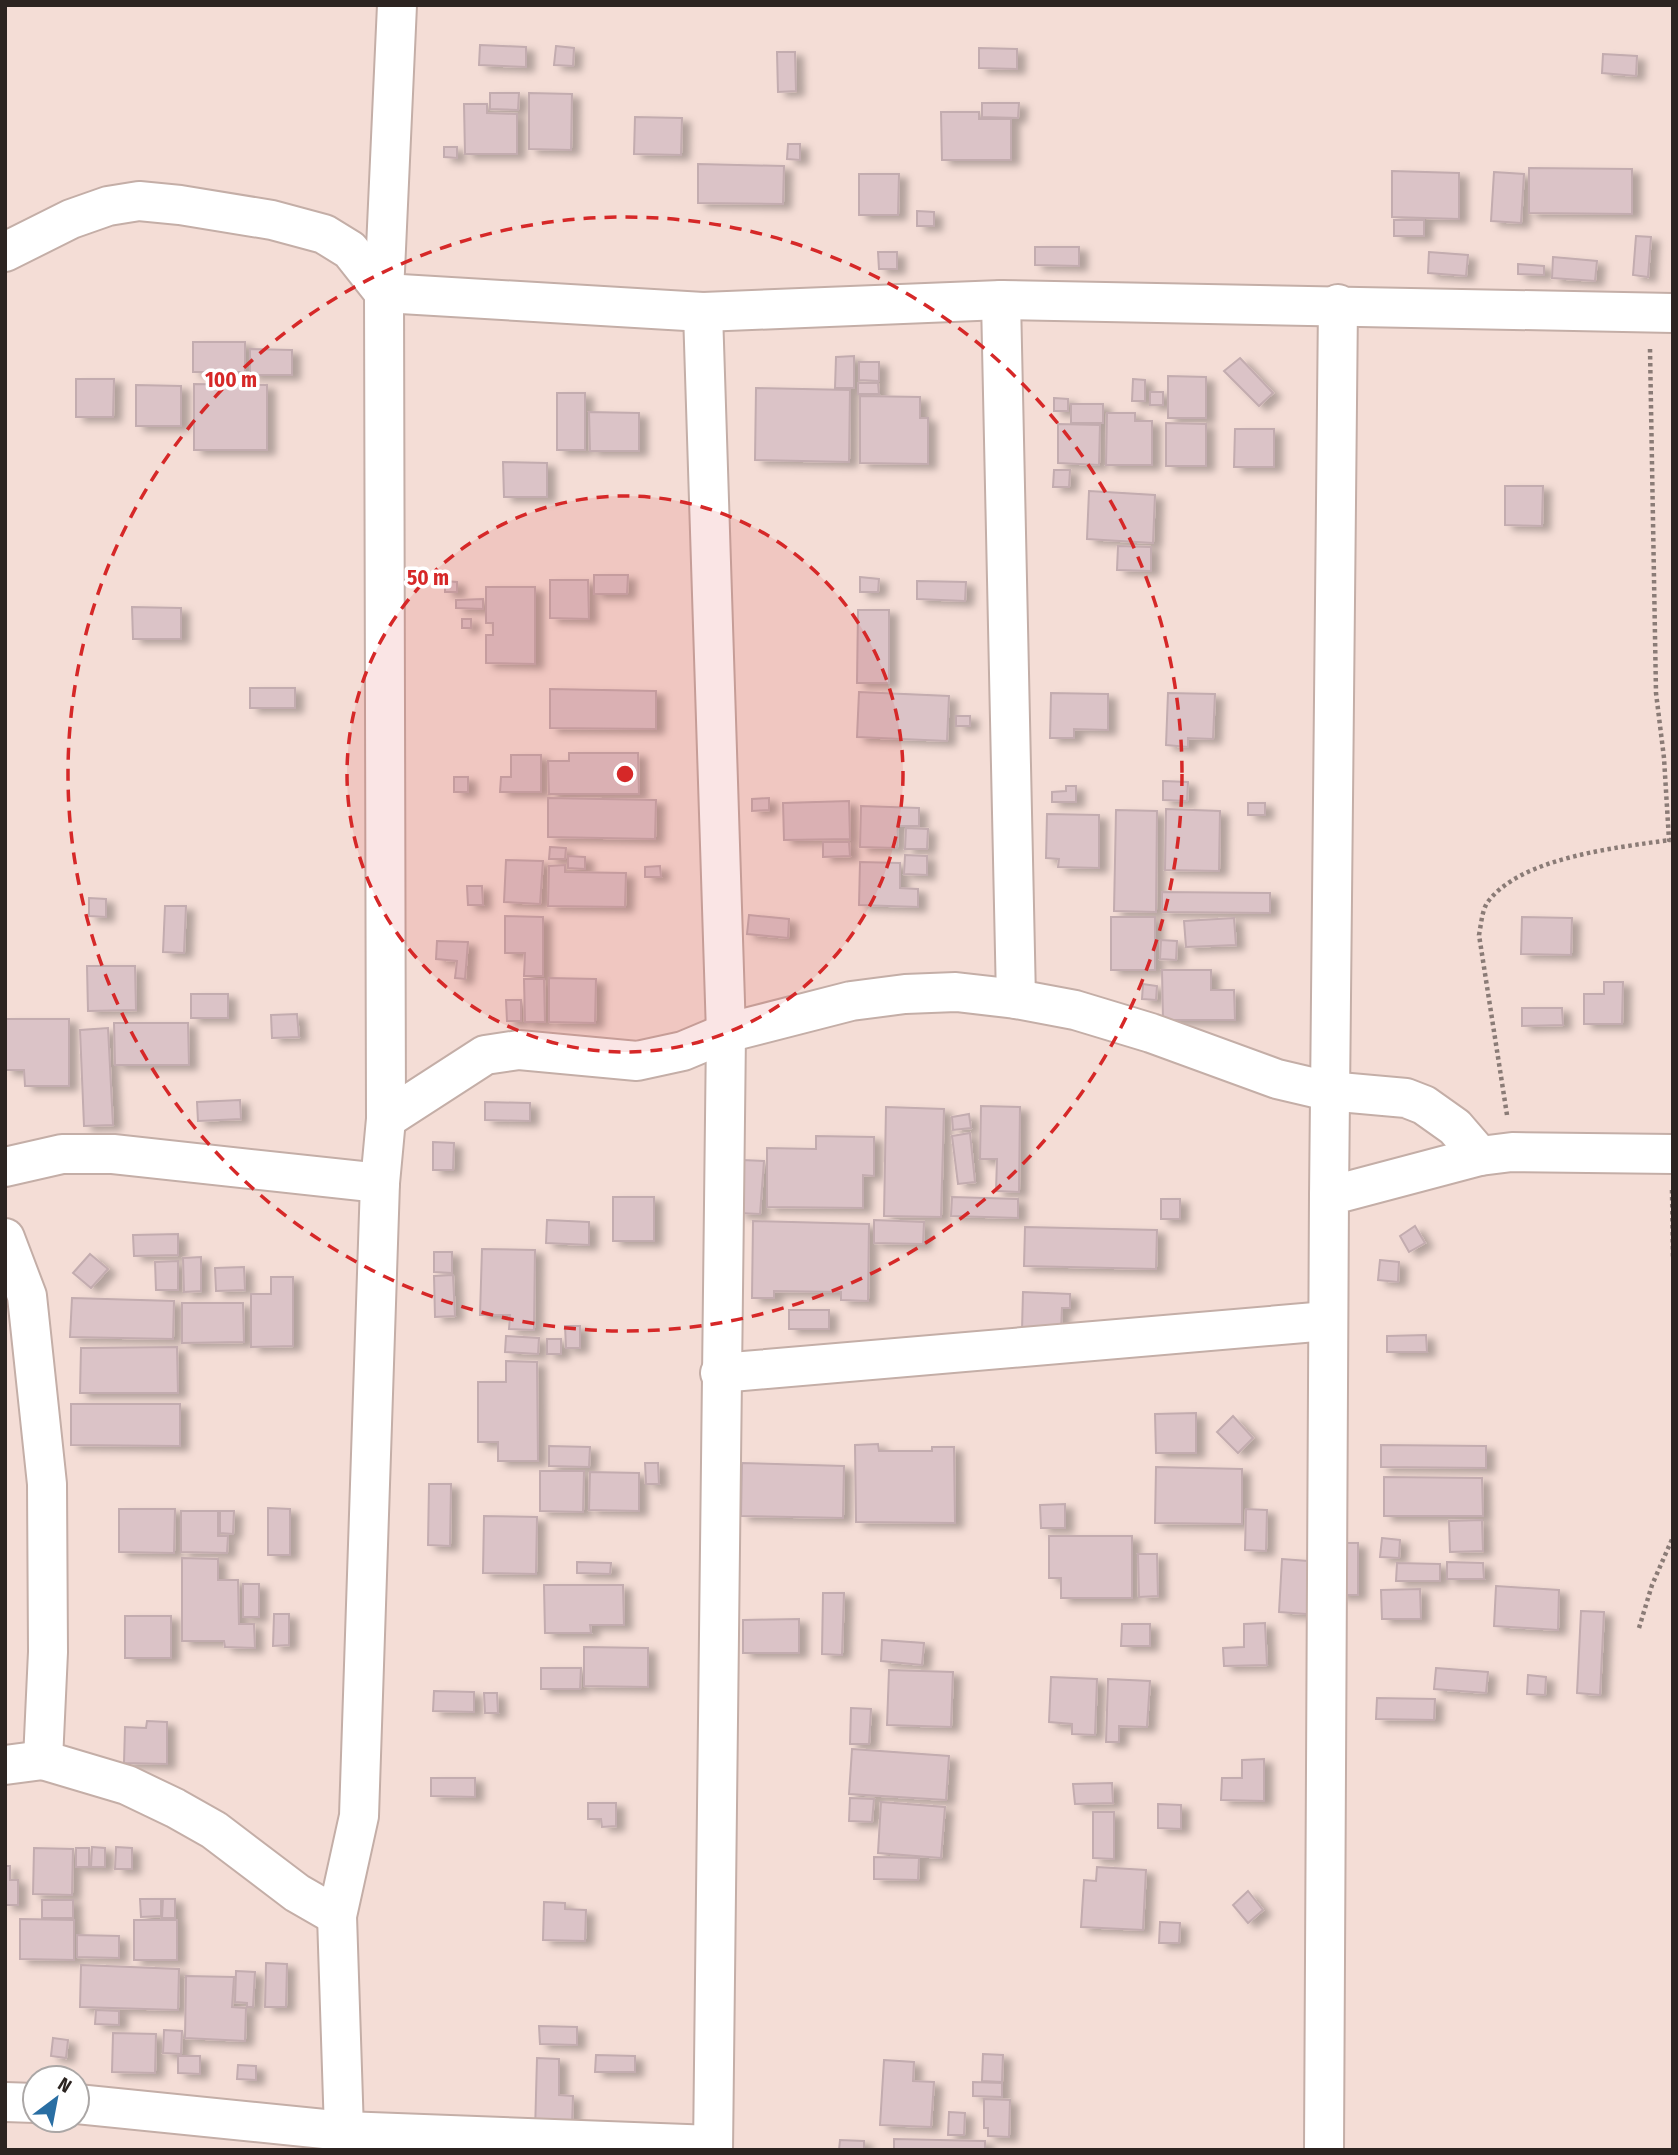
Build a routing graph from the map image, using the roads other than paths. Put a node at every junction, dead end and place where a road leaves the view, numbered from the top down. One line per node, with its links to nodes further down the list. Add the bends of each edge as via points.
1 (397, 5): 3 (street)
2 (5, 252): 3 (street, via 108,206 139,201 180,205 324,234 350,250)
3 (384, 293): 6 (street); 11 (street)
4 (1001, 300): 5 (street); 6 (street); 8 (street)
5 (1338, 304): 7 (street); 10 (street)
6 (703, 312): 9 (street)
7 (1661, 313)
8 (1016, 999): 9 (street, via 956,992 905,994 851,1001); 10 (street, via 1151,1032 1277,1079)
9 (726, 1033): 11 (street, via 683,1051 637,1061 519,1050 485,1055); 19 (street)
10 (1328, 1091): 12 (street, via 1382,1094 1424,1105); 16 (street)
11 (386, 1119): 15 (street)
12 (1496, 1154): 13 (street); 16 (street)
13 (1672, 1154)
14 (5, 1167): 15 (street, via 62,1154 113,1154)
15 (380, 1183): 22 (street, via 359,1816)
16 (1329, 1196): 18 (street)
17 (5, 1238): 20 (street, via 27,1296 47,1484)
18 (1327, 1321): 19 (street); 26 (street)
19 (720, 1373): 25 (street)
20 (43, 1760): 21 (street); 22 (street, via 127,1785 175,1808)
21 (5, 1765)
22 (337, 1916): 24 (street)
23 (91, 2106): 24 (street)
24 (349, 2140): 25 (street)
25 (713, 2147)
26 (1324, 2150)

